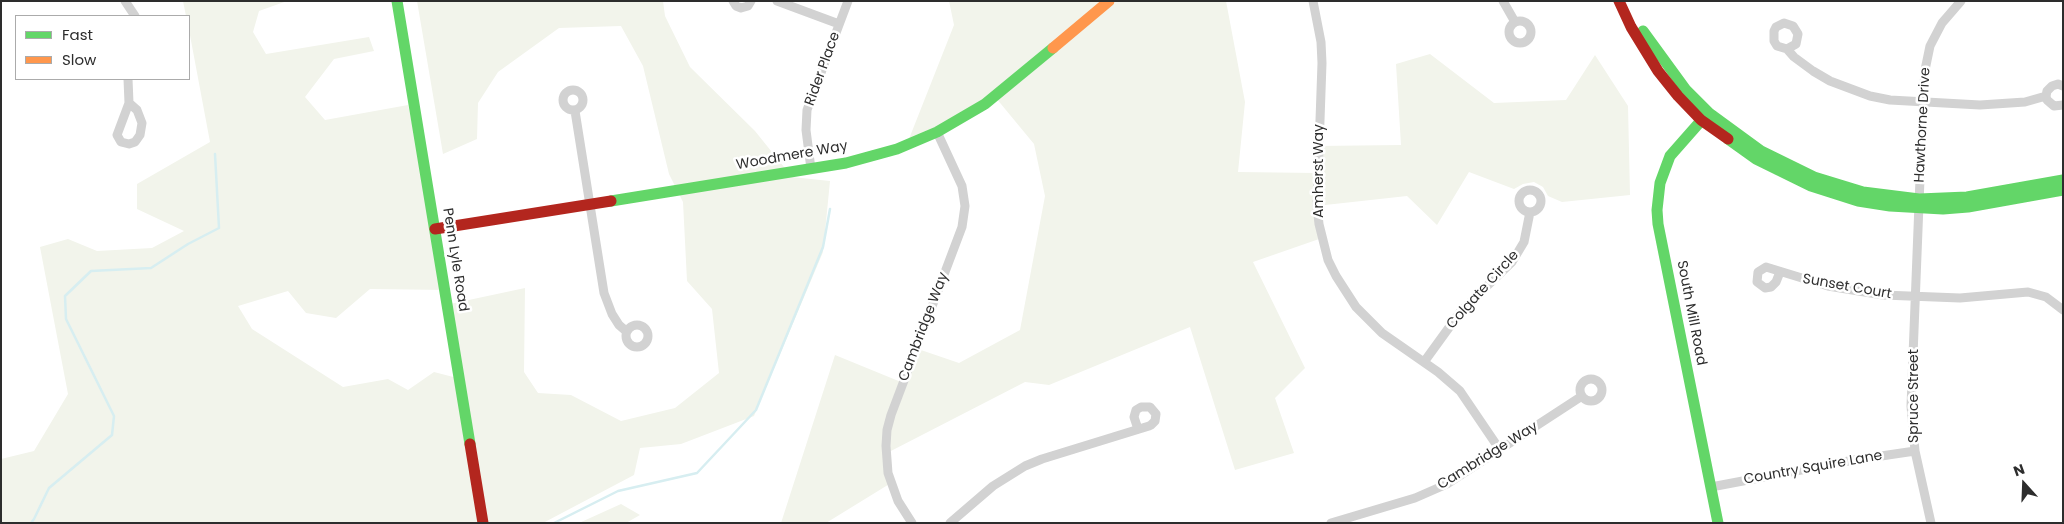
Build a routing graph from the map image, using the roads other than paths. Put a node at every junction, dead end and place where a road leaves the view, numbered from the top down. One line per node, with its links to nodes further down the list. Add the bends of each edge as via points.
1 (125, 1): 13 (street)
2 (397, 1): 32 (street, Penn Lyle Road)
3 (733, 1): 4 (street, via 741,8)
4 (751, 1)
5 (777, 1): 15 (street)
6 (848, 1): 15 (street, Rider Place)
7 (1109, 1): 25 (street, Woodmere Way, via 1006,88)
8 (1313, 1): 37 (street, Amherst Way, via 1321,56 1317,190 1323,242 1336,276 1356,307 1382,332)
9 (1503, 1): 14 (street)
10 (1619, 1): 24 (street, via 1630,27 1658,71 1678,96)
11 (1627, 1): 24 (street, via 1651,44)
12 (1961, 1): 21 (street, Hawthorne Drive, via 1942,23 1930,46)
13 (133, 15)
14 (1515, 22)
15 (839, 24): 26 (street, Rider Place, via 808,110 806,130)
16 (1787, 48): 21 (street, via 1813,71 1848,88 1890,100)
17 (128, 80): 20 (street)
18 (2063, 86): 19 (street, via 2052,86)
19 (2046, 96): 21 (street, via 1980,106); 22 (street, via 2054,106)
20 (129, 103): 20 (street, via 137,110 142,123 135,142 125,144 116,135)
21 (1923, 103): 29 (street, Hawthorne Drive)
22 (2063, 105)
23 (574, 111): 30 (street)
24 (1705, 116): 29 (street, via 1761,151 1814,177); 42 (street, South Mill Road, via 1667,163 1660,183 1657,210)
25 (937, 132): 26 (street, Woodmere Way, via 874,156); 44 (street, Cambridge Way, via 962,186 965,206 962,227 893,408 888,430 888,473 898,500)
26 (811, 169): 30 (street, Woodmere Way)
27 (2063, 180): 29 (street)
28 (2063, 190): 29 (street, via 1968,207)
29 (1919, 204): 34 (street, Spruce Street)
30 (589, 205): 32 (street, Woodmere Way); 36 (street, via 604,293 618,325)
31 (1530, 212): 37 (street, Colgate Circle, via 1524,242 1512,262 1461,311)
32 (434, 229): 43 (street, Penn Lyle Road)
33 (1780, 272): 34 (street, Sunset Court, via 1852,291)
34 (1915, 298): 35 (street, via 2028,292 2046,297); 41 (street, Spruce Street, via 1911,406)
35 (2063, 310)
36 (626, 331)
37 (1424, 362): 40 (street, Amherst Way, via 1460,391)
38 (1582, 396): 40 (street, Cambridge Way)
39 (1138, 429): 45 (street, via 1025,466 993,486)
40 (1500, 450): 46 (street, Cambridge Way, via 1433,491)
41 (1915, 451): 42 (street, Country Squire Lane); 48 (street, Spruce Street)
42 (1711, 487): 47 (street, South Mill Road)
43 (483, 523)
44 (912, 523)
45 (950, 523)
46 (1331, 523)
47 (1718, 523)
48 (1931, 523)

